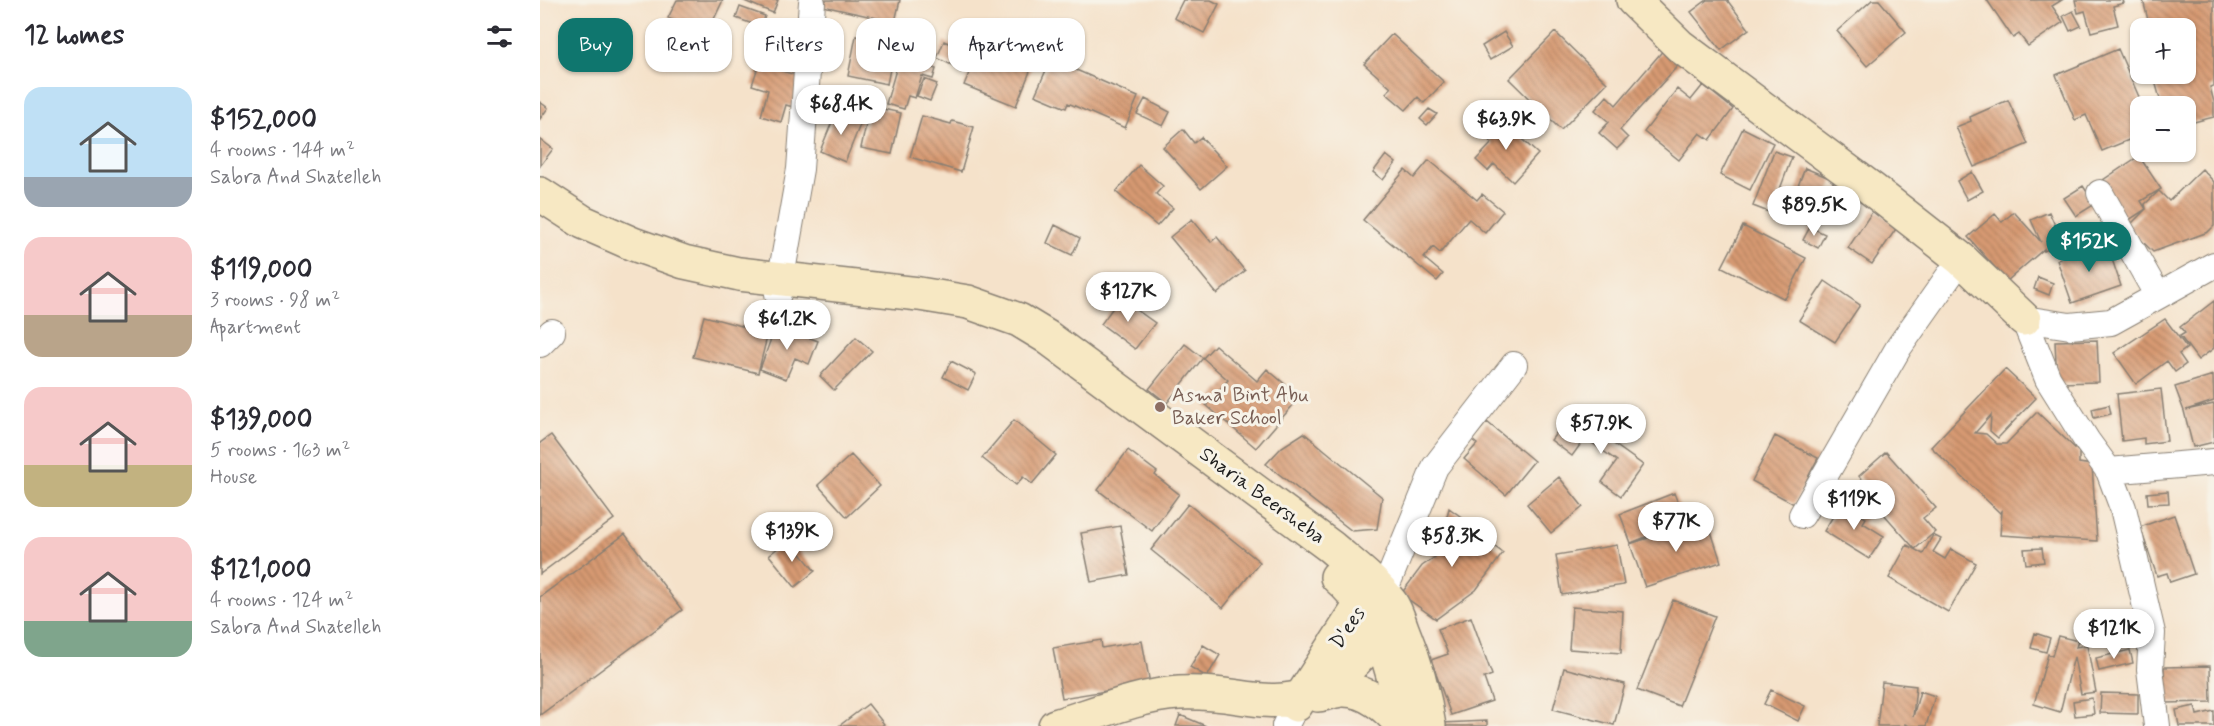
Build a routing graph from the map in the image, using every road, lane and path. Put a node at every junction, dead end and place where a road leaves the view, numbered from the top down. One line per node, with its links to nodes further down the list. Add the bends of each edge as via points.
1 (812, 2): 8 (street, via 800,170)
2 (1641, 2): 6 (street, via 1680,46)
3 (540, 194): 8 (street, Sharia Beersheba, via 583,222 643,248)
4 (2100, 194): 9 (street)
5 (540, 210): 8 (street, Sharia Beersheba, via 628,258 681,278 738,291)
6 (1961, 259): 10 (street); 14 (street, via 1899,347)
7 (2214, 265): 9 (street)
8 (780, 286): 15 (street, Sharia Beersheba, via 952,316 1026,346 1174,451 1339,579)
9 (2158, 296): 10 (street, via 2110,322 2070,326)
10 (2024, 319): 13 (street, via 2048,379)
11 (1514, 365): 15 (street, via 1434,467)
12 (2214, 462): 13 (street)
13 (2109, 471): 21 (street, via 2125,515 2152,633 2150,669)
14 (1802, 515)
15 (1372, 598): 16 (street, Sharia Beersheba); 17 (street, D'ees); 20 (street, Sharia Beersheba, via 1393,606 1426,700)
16 (1380, 633): 17 (street, D'ees, via 1341,676); 19 (street, Sharia Beersheba, via 1395,680)
17 (1300, 709): 18 (street, via 1179,693 1151,697); 19 (street, via 1343,690 1357,692 1392,713)
18 (1055, 726)
19 (1403, 726)
20 (1429, 726)
21 (2157, 726)

